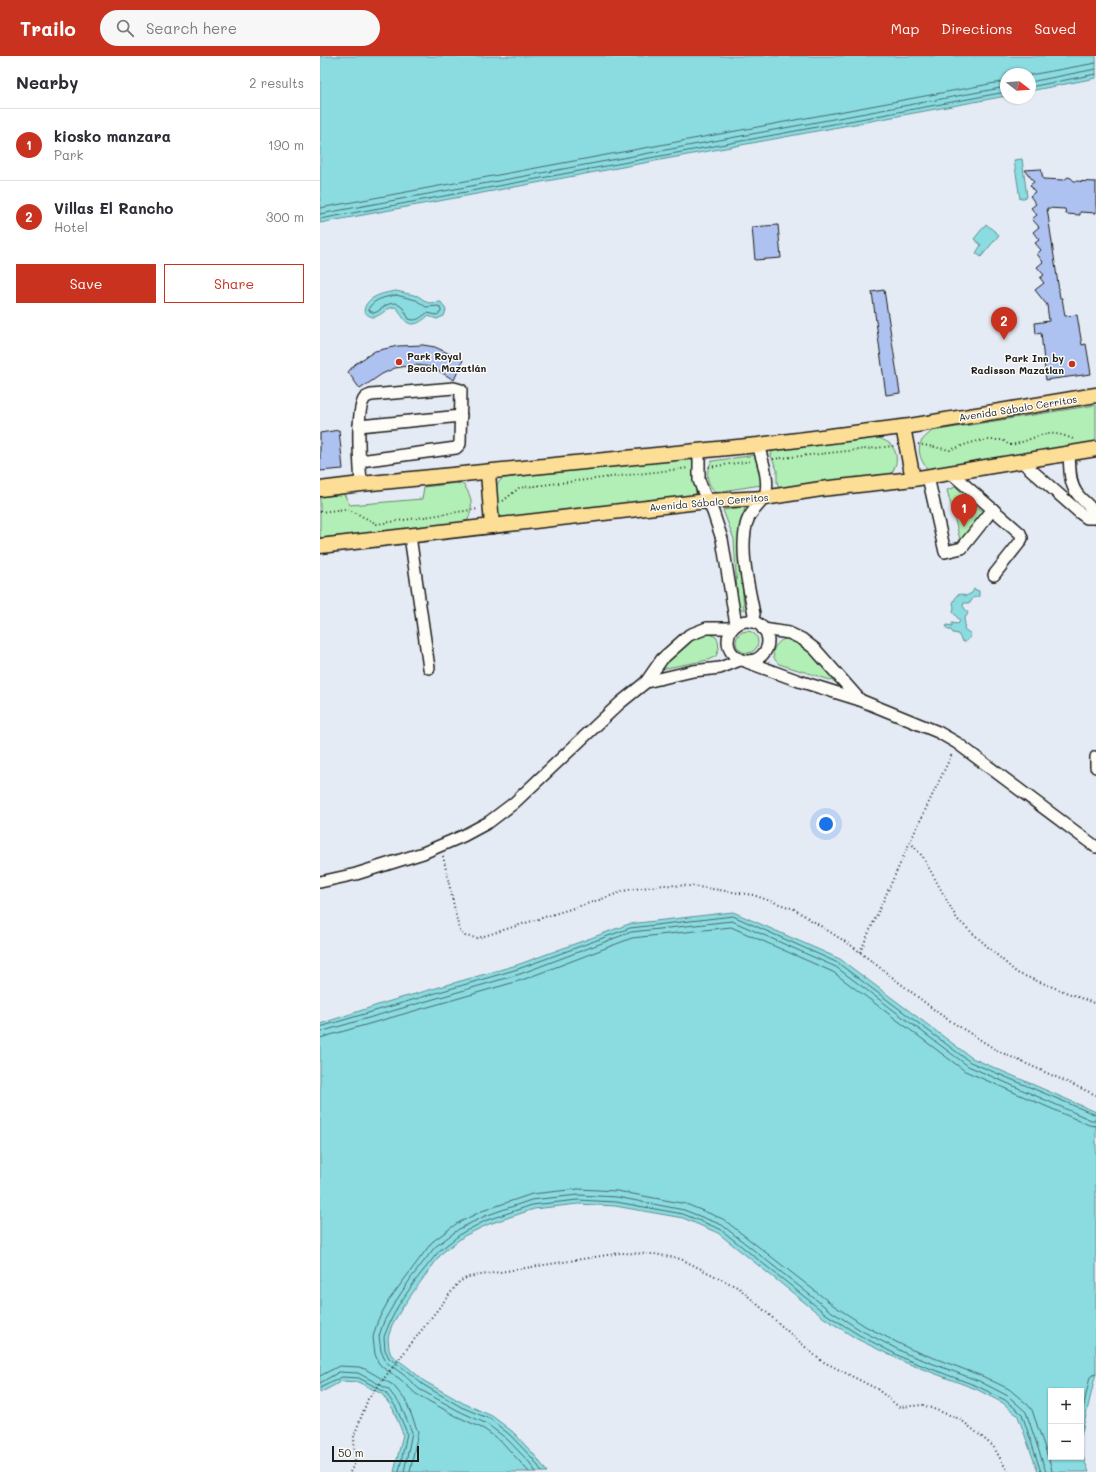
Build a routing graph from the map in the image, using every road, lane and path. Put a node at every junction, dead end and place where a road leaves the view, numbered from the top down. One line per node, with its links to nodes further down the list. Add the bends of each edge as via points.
1 (1096, 395): 4 (main road, Avenida Sábalo Cerritos)
2 (461, 416): 3 (street); 3 (street, via 461,390 458,388 371,395 363,401); 9 (street, via 460,444 456,448)
3 (359, 426): 9 (street)
4 (903, 427): 5 (main road, Avenida Sábalo Cerritos); 14 (main road)
5 (758, 445): 7 (main road, Avenida Sábalo Cerritos); 18 (street, via 765,472)
6 (1096, 449): 8 (main road, Avenida Sábalo Cerritos)
7 (699, 451): 11 (main road, Avenida Sábalo Cerritos); 19 (street, via 699,480)
8 (1069, 454): 10 (main road, Avenida Sábalo Cerritos); 17 (street, via 1072,484)
9 (360, 461): 15 (street)
10 (1021, 461): 12 (main road, Avenida Sábalo Cerritos); 20 (street)
11 (488, 472): 15 (main road, Avenida Sábalo Cerritos); 23 (main road)
12 (951, 473): 13 (main road, Avenida Sábalo Cerritos); 21 (street)
13 (928, 477): 14 (main road, Avenida Sábalo Cerritos); 21 (street, via 945,552 962,548)
14 (913, 479): 18 (main road, Avenida Sábalo Cerritos)
15 (361, 484): 16 (main road, Avenida Sábalo Cerritos)
16 (320, 489)
17 (1076, 493): 20 (street); 22 (street, via 1094,510)
18 (764, 498): 19 (main road, Avenida Sábalo Cerritos); 27 (street, via 750,514 745,529 744,557 754,614)
19 (707, 501): 23 (main road, Avenida Sábalo Cerritos); 28 (street, via 722,539)
20 (1065, 501): 22 (street, via 1087,518)
21 (993, 509): 26 (street, via 1020,533 1022,538)
22 (1096, 517)
23 (492, 526): 24 (main road, Avenida Sábalo Cerritos)
24 (410, 536): 25 (main road, Avenida Sábalo Cerritos); 31 (street)
25 (320, 546)
26 (994, 575)
27 (752, 622): 28 (street, via 746,621); 29 (street)
28 (734, 626): 30 (street, via 728,645 730,652); 32 (street, via 707,628 689,635 662,659)
29 (763, 629): 30 (street, via 768,641 764,653 753,661); 33 (street, via 802,638 815,648)
30 (744, 661): 32 (street); 33 (street)
31 (429, 668)
32 (646, 682): 38 (street, via 620,703 514,803 489,822)
33 (860, 700): 34 (street, via 938,732)
34 (957, 743): 37 (path); 39 (street)
35 (1096, 757): 36 (street)
36 (1096, 767)
37 (910, 842): 41 (path); 42 (path, via 923,857 957,919 1018,973)
38 (441, 846): 40 (street, via 356,874); 41 (path, via 459,929 464,936 478,938 627,890 664,885 692,886 753,895 794,909)
39 (1096, 847)
40 (320, 882)
41 (860, 952): 43 (path, via 941,1015 998,1051)
42 (1096, 1004)
43 (1096, 1095)
44 (350, 1472): 45 (path, via 355,1463 354,1436 368,1399 459,1282 468,1277 620,1253 654,1254 681,1259 739,1288 820,1360 877,1388 898,1407 923,1405 960,1419 993,1446)
45 (1008, 1472)

